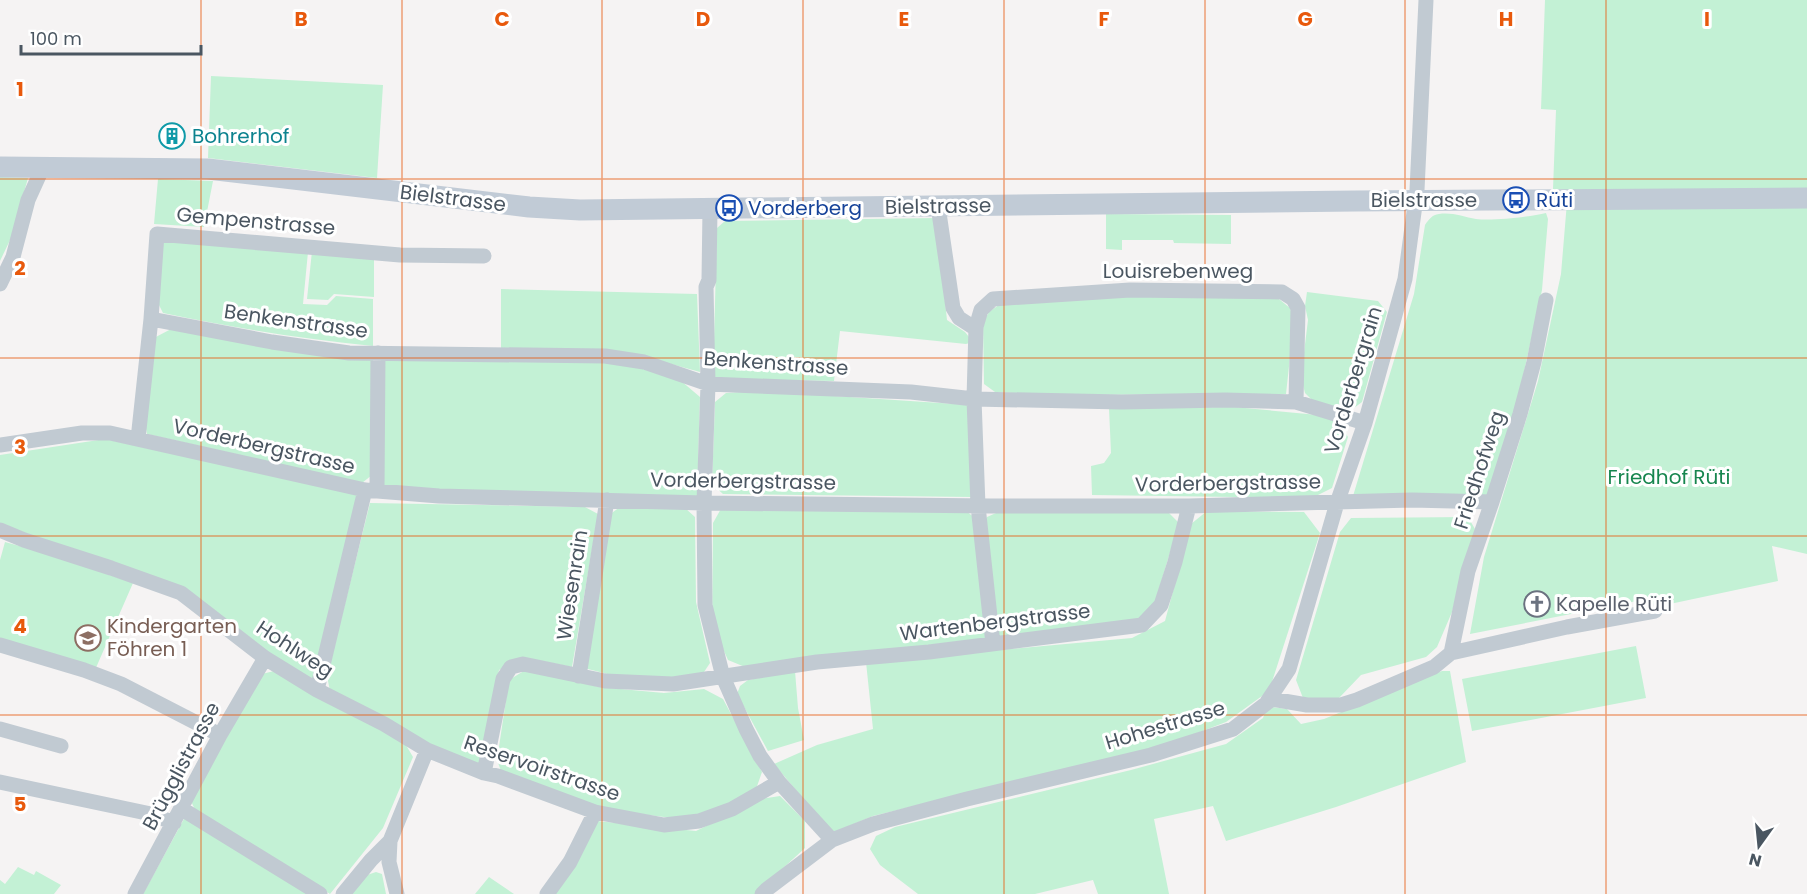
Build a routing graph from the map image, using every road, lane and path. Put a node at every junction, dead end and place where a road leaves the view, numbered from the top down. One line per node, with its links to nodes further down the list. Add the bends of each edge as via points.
1 (1426, 0): 5 (street, Vorderbergrain)
2 (43, 166): 3 (main road, Bielstrasse); 7 (main road, Bielstrasse, via 208,169 529,207); 9 (street)
3 (0, 167)
4 (1807, 198): 5 (main road, Bielstrasse)
5 (1416, 200): 6 (main road, Bielstrasse); 17 (street, Vorderbergrain, via 1405,279)
6 (938, 206): 7 (main road, Bielstrasse); 12 (street, via 953,308 958,318)
7 (710, 209): 14 (street, via 706,287)
8 (484, 256): 11 (street, Gempenstrasse, via 400,255 157,234)
9 (0, 284)
10 (1546, 300): 23 (street, Friedhofweg, via 1534,362)
11 (151, 319): 13 (street, Benkenstrasse, via 273,342 349,353); 18 (street, Gempenstrasse)
12 (976, 329): 15 (street, Louisrebenweg); 16 (street, Louisrebenweg, via 981,310 993,299 1130,290 1282,292 1298,308)
13 (378, 353): 14 (street, Benkenstrasse, via 605,356 644,362); 20 (street)
14 (708, 384): 15 (street, Benkenstrasse, via 911,392); 24 (street)
15 (974, 399): 16 (street, Benkenstrasse); 25 (street, Louisrebenweg)
16 (1296, 402): 17 (street, Benkenstrasse)
17 (1365, 423): 22 (street, Vorderbergrain)
18 (138, 438): 19 (street, Vorderbergstrasse, via 82,433); 20 (street, Vorderbergstrasse)
19 (0, 445)
20 (371, 491): 21 (street, Vorderbergstrasse); 35 (street)
21 (607, 500): 24 (street, Vorderbergstrasse); 33 (street, Wiesenrain)
22 (1337, 502): 23 (street, Vorderbergstrasse); 26 (street, Vorderbergstrasse); 36 (street, Vorderbergrain, via 1290,669)
23 (1492, 502): 31 (street, Friedhofweg, via 1463,591)
24 (704, 503): 25 (street, Vorderbergstrasse); 34 (street, via 705,605)
25 (978, 506): 26 (street, Vorderbergstrasse); 29 (street, Louisrebenweg)
26 (1188, 506): 29 (street, Wartenbergstrasse, via 1161,605 1142,625)
27 (0, 530): 32 (street, Hohlweg, via 180,593)
28 (1655, 612): 31 (street)
29 (993, 644): 34 (street, Wartenbergstrasse, via 817,662)
30 (0, 645): 38 (street, via 121,684)
31 (1451, 653): 36 (street, via 1434,667 1341,705 1272,699)
32 (265, 658): 35 (street, Hohlweg); 38 (street, Brügglistrasse)
33 (579, 676): 34 (street, Wartenbergstrasse, via 673,684); 41 (street, Wartenbergstrasse, via 523,664 510,667 503,679)
34 (723, 678): 43 (street, via 760,756)
35 (317, 690): 40 (street, Hohlweg)
36 (1267, 702): 46 (street, Hohestrasse, via 1233,729 1151,755 873,824)
37 (0, 729): 39 (street)
38 (220, 735): 45 (street, Brügglistrasse)
39 (61, 746)
40 (427, 750): 41 (street, Reservoirstrasse); 47 (street)
41 (484, 773): 44 (street, Reservoirstrasse)
42 (0, 782): 45 (street, via 151,814)
43 (779, 782): 44 (street, Reservoirstrasse, via 732,809 699,821 664,825); 46 (street)
44 (595, 812): 52 (street, via 570,862)
45 (178, 816): 48 (street, Brügglistrasse); 49 (street)
46 (832, 840): 53 (street, Hohestrasse)
47 (390, 841): 50 (street); 51 (street, via 389,862)
48 (135, 894)
49 (320, 894)
50 (343, 894)
51 (397, 894)
52 (547, 894)
53 (762, 894)

